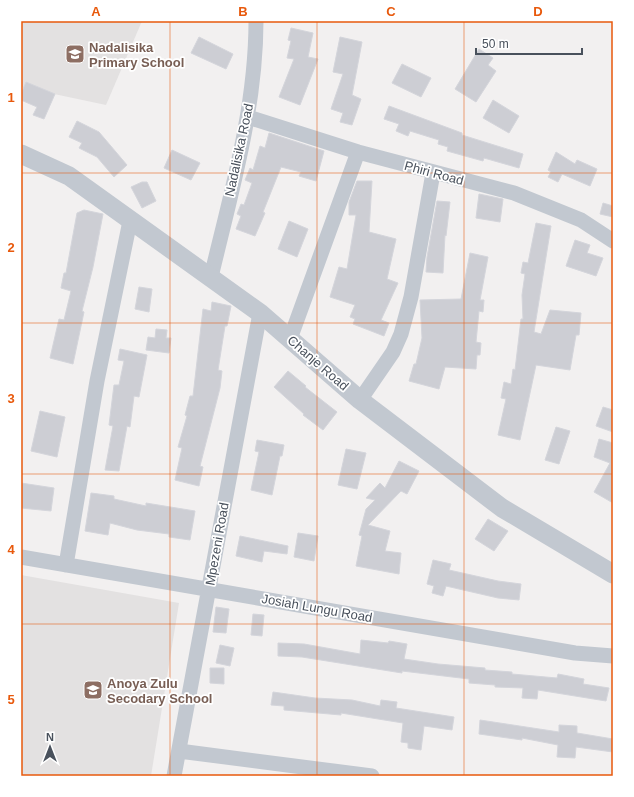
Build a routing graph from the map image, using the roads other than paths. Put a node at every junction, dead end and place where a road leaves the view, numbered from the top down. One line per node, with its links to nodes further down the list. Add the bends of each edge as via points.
1 (256, 21): 2 (street, Nadalisika Road)
2 (248, 117): 3 (street, Phiri Road); 8 (street, Nadalisika Road)
3 (358, 152): 5 (street, Phiri Road); 10 (street)
4 (21, 154): 6 (street, Chanje Road, via 69,176)
5 (433, 173): 7 (street, Phiri Road, via 514,193 581,220); 11 (street, via 412,297 401,334 394,352)
6 (130, 221): 8 (street, Chanje Road); 13 (street, via 97,381)
7 (613, 241)
8 (211, 277): 9 (street, Chanje Road)
9 (260, 313): 10 (street, Chanje Road); 15 (street, Mpezeni Road)
10 (290, 339): 11 (street, Chanje Road)
11 (360, 400): 14 (street, Chanje Road, via 502,508)
12 (21, 557): 13 (street, Josiah Lungu Road)
13 (66, 566): 15 (street, Josiah Lungu Road)
14 (613, 574)
15 (209, 589): 16 (street, Josiah Lungu Road, via 575,653); 17 (street, Mpezeni Road)
16 (613, 656)
17 (179, 751): 18 (street); 19 (street, Mpezeni Road)
18 (301, 771): 20 (street)
19 (174, 776)
20 (372, 776)

